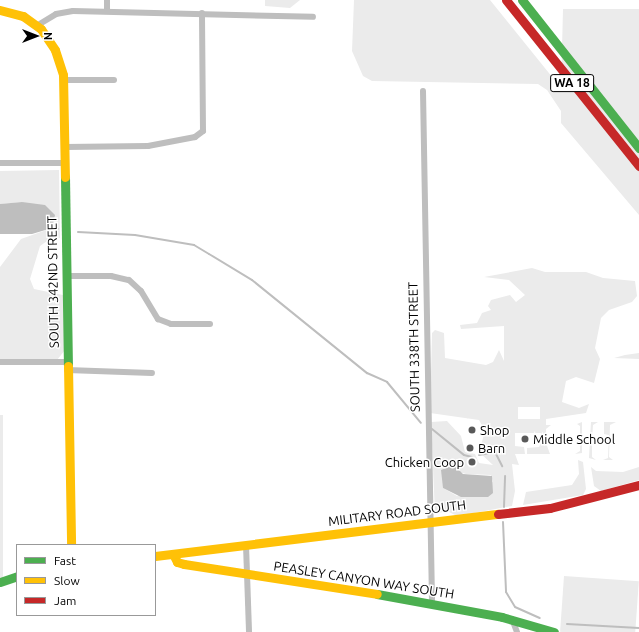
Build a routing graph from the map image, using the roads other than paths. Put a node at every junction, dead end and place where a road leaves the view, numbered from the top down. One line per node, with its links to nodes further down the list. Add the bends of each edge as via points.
1 (107, 0): 5 (street)
2 (506, 0): 16 (main road, WA 18)
3 (522, 0): 13 (main road, WA 18)
4 (0, 10): 8 (main road, via 18,14)
5 (107, 11): 6 (street); 8 (street, via 61,12)
6 (202, 13): 7 (street); 12 (street, via 203,131 196,136 148,146)
7 (313, 17)
8 (38, 26): 9 (main road, SOUTH 342ND STREET, via 55,50)
9 (64, 80): 10 (street); 12 (main road, SOUTH 342ND STREET)
10 (114, 80)
11 (423, 91): 23 (street, SOUTH 338TH STREET)
12 (65, 147): 15 (main road, SOUTH 342ND STREET)
13 (639, 148)
14 (0, 163): 15 (street)
15 (64, 163): 17 (main road, SOUTH 342ND STREET)
16 (639, 166)
17 (67, 276): 18 (street, via 120,277 129,280 141,291 153,314 164,323); 20 (main road, SOUTH 342ND STREET)
18 (210, 324)
19 (0, 362): 20 (street)
20 (67, 366): 21 (street); 24 (main road, SOUTH 342ND STREET)
21 (152, 373)
22 (639, 485): 23 (main road, MILITARY ROAD SOUTH, via 572,504)
23 (429, 522): 25 (main road, MILITARY ROAD SOUTH); 31 (street, SOUTH 338TH STREET)
24 (71, 544)
25 (246, 545): 26 (main road, MILITARY ROAD SOUTH); 28 (street)
26 (173, 554): 27 (main road, MILITARY ROAD SOUTH); 28 (main road, PEASLEY CANYON WAY SOUTH, via 180,563)
27 (156, 556)
28 (248, 574): 31 (main road, PEASLEY CANYON WAY SOUTH); 33 (street)
29 (16, 576): 30 (main road)
30 (0, 582)
31 (432, 603): 32 (main road, PEASLEY CANYON WAY SOUTH)
32 (512, 619): 34 (street); 35 (main road, PEASLEY CANYON WAY SOUTH)
33 (249, 632)
34 (517, 632)
35 (554, 632)

